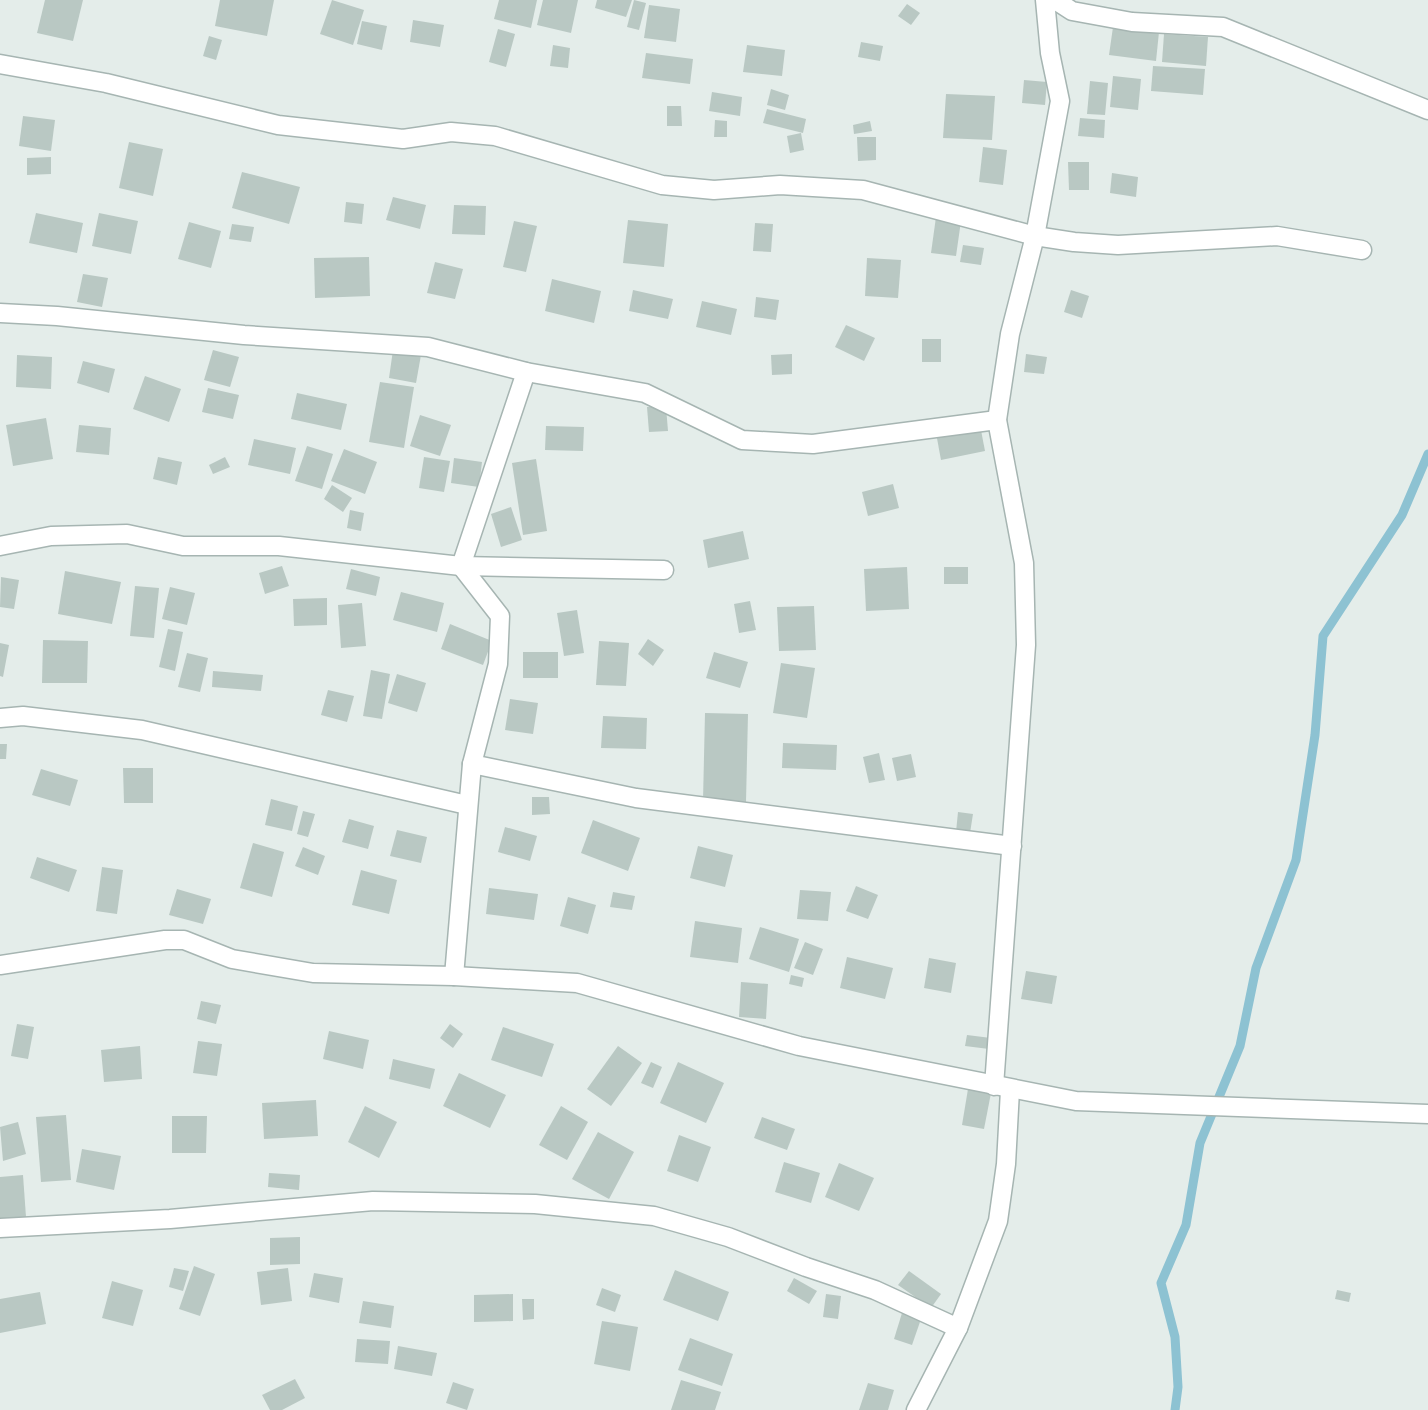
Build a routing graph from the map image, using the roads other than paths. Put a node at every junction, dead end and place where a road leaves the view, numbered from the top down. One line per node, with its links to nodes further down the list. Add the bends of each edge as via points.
1 (1045, 0): 5 (street, via 1060,101)
2 (1055, 0): 4 (street, via 1072,11 1132,22 1223,27)
3 (0, 64): 5 (street, via 106,83 278,125 403,139 451,132 495,136 662,185 714,190 780,185 863,190)
4 (1428, 110)
5 (1035, 236): 6 (street, via 1118,245 1277,236); 9 (street, via 1010,334)
6 (1362, 250)
7 (0, 313): 8 (street, via 428,347)
8 (526, 372): 9 (street, via 645,393 742,440 813,444); 11 (street)
9 (997, 420): 16 (street, via 1024,563 1026,645)
10 (0, 546): 11 (street, via 51,536 127,534 183,546 279,546)
11 (461, 566): 12 (street); 14 (street, via 500,616 498,664)
12 (664, 570)
13 (0, 718): 15 (street, via 23,716 142,730)
14 (472, 764): 15 (street); 16 (street, via 636,798)
15 (467, 805): 18 (street)
16 (1012, 846): 19 (street)
17 (0, 965): 18 (street, via 184,940 232,959 313,973)
18 (454, 976): 19 (street, via 577,983 799,1046)
19 (1002, 1088): 20 (street, via 1076,1101); 22 (street, via 1006,1164 998,1221)
20 (1428, 1114)
21 (0, 1228): 22 (street, via 170,1219 373,1201 535,1204 654,1216 728,1237 875,1290)
22 (958, 1328): 23 (street)
23 (916, 1410)

